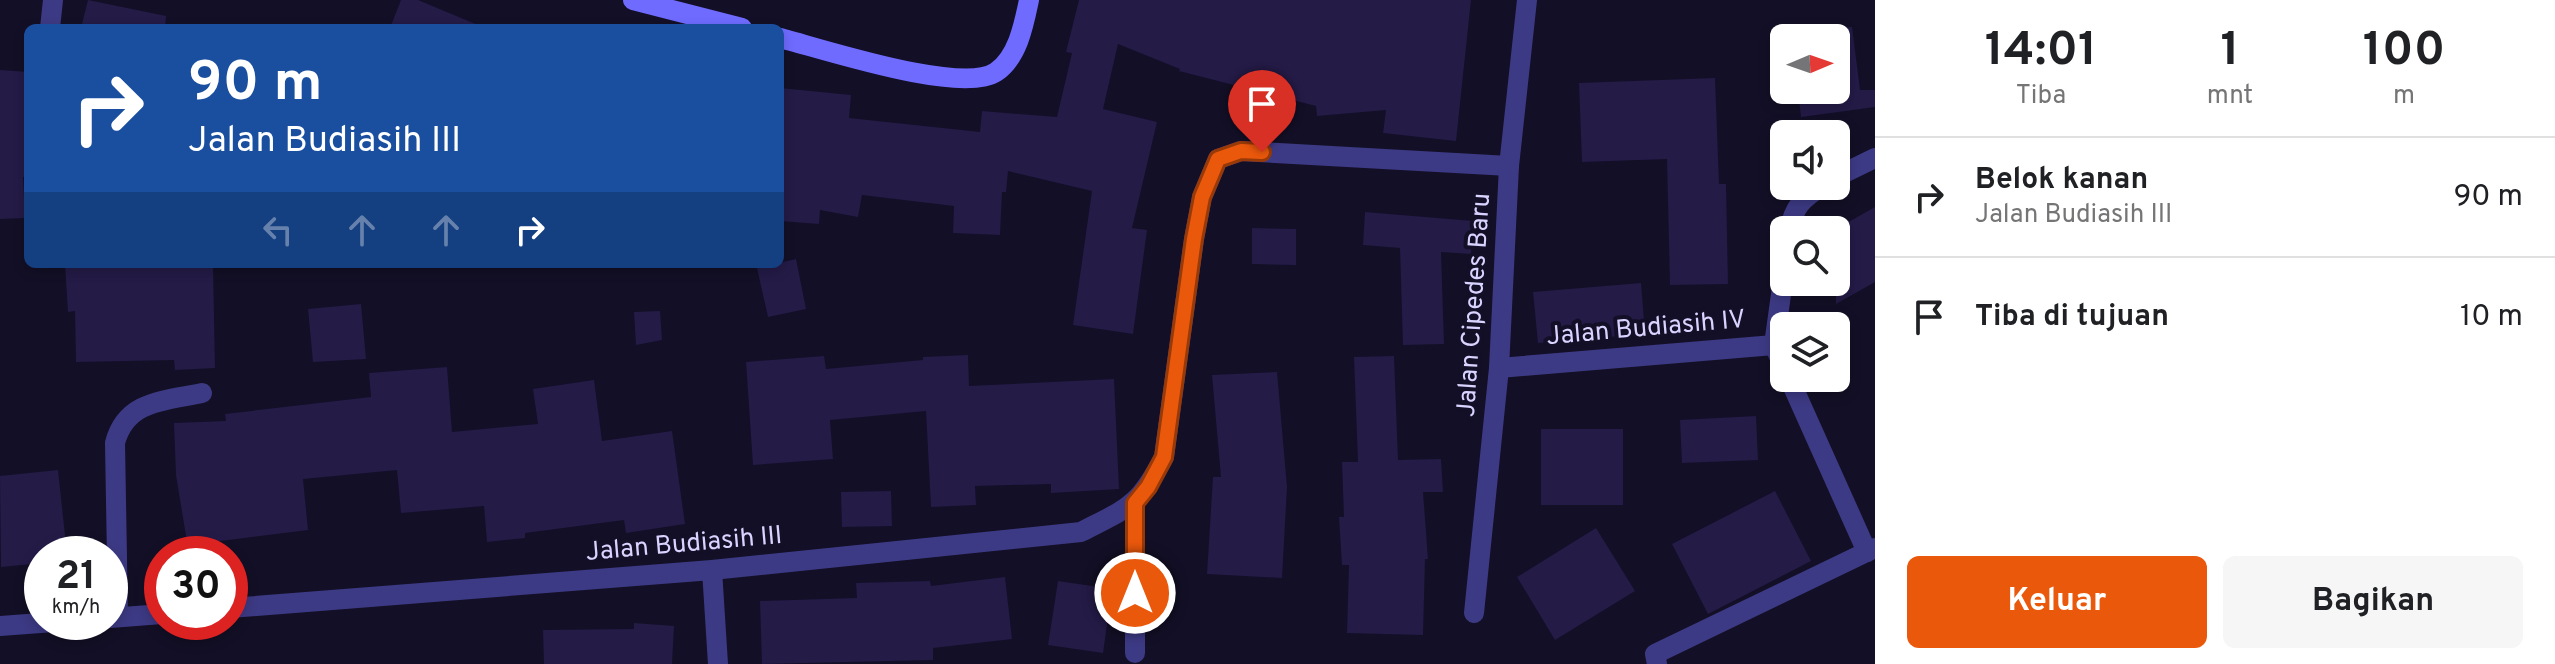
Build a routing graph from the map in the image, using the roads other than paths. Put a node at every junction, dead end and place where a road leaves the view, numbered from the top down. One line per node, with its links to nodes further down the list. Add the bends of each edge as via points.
1 (53, 0): 5 (street)
2 (633, 0): 6 (street)
3 (1029, 0): 7 (street, via 1011,55 997,71 976,80 926,75)
4 (1527, 0): 9 (street, Jalan Cipedes Baru)
5 (50, 24)
6 (726, 24)
7 (784, 39)
8 (1875, 158): 10 (street)
9 (1509, 166): 12 (street, Jalan Cipedes Baru); 15 (street, Jalan Budiasih III, via 1241,151 1218,159 1202,197 1194,239 1164,457)
10 (1850, 170)
11 (1770, 345): 12 (street, Jalan Budiasih IV)
12 (1499, 368): 20 (street, Jalan Cipedes Baru)
13 (1796, 392): 17 (street)
14 (202, 393): 16 (street, via 141,407 124,421 115,443)
15 (1135, 503): 18 (street, Jalan Budiasih III, via 1081,532); 23 (street)
16 (114, 536)
17 (1871, 550): 25 (street, via 1655,654)
18 (712, 570): 19 (street, Jalan Budiasih III); 24 (street)
19 (248, 607)
20 (1474, 613)
21 (24, 624): 22 (street)
22 (0, 626)
23 (1135, 653)
24 (718, 664)
25 (1657, 664)

